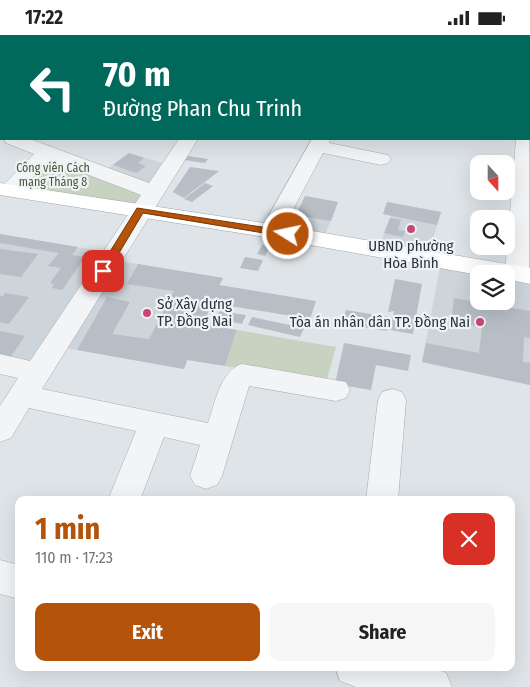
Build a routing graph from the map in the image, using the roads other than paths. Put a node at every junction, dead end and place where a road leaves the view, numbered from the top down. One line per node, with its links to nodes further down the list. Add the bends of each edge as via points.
1 (16, 140): 5 (street)
2 (187, 140): 8 (street)
3 (526, 140): 10 (street)
4 (319, 142): 6 (street); 9 (street)
5 (47, 152): 7 (street); 8 (street)
6 (381, 159)
7 (4, 190): 8 (main road)
8 (147, 201): 9 (main road); 12 (street)
9 (271, 231): 10 (main road)
10 (523, 275)
11 (0, 364): 12 (street)
12 (30, 384): 15 (street); 16 (street)
13 (336, 390): 17 (street, via 242,374)
14 (392, 400): 20 (street)
15 (154, 423): 17 (street); 19 (street)
16 (0, 430)
17 (218, 437): 18 (street)
18 (206, 476)
19 (126, 495)
20 (382, 496)
21 (0, 577): 22 (street)
22 (15, 581)
23 (371, 671): 24 (street)
24 (432, 687)

